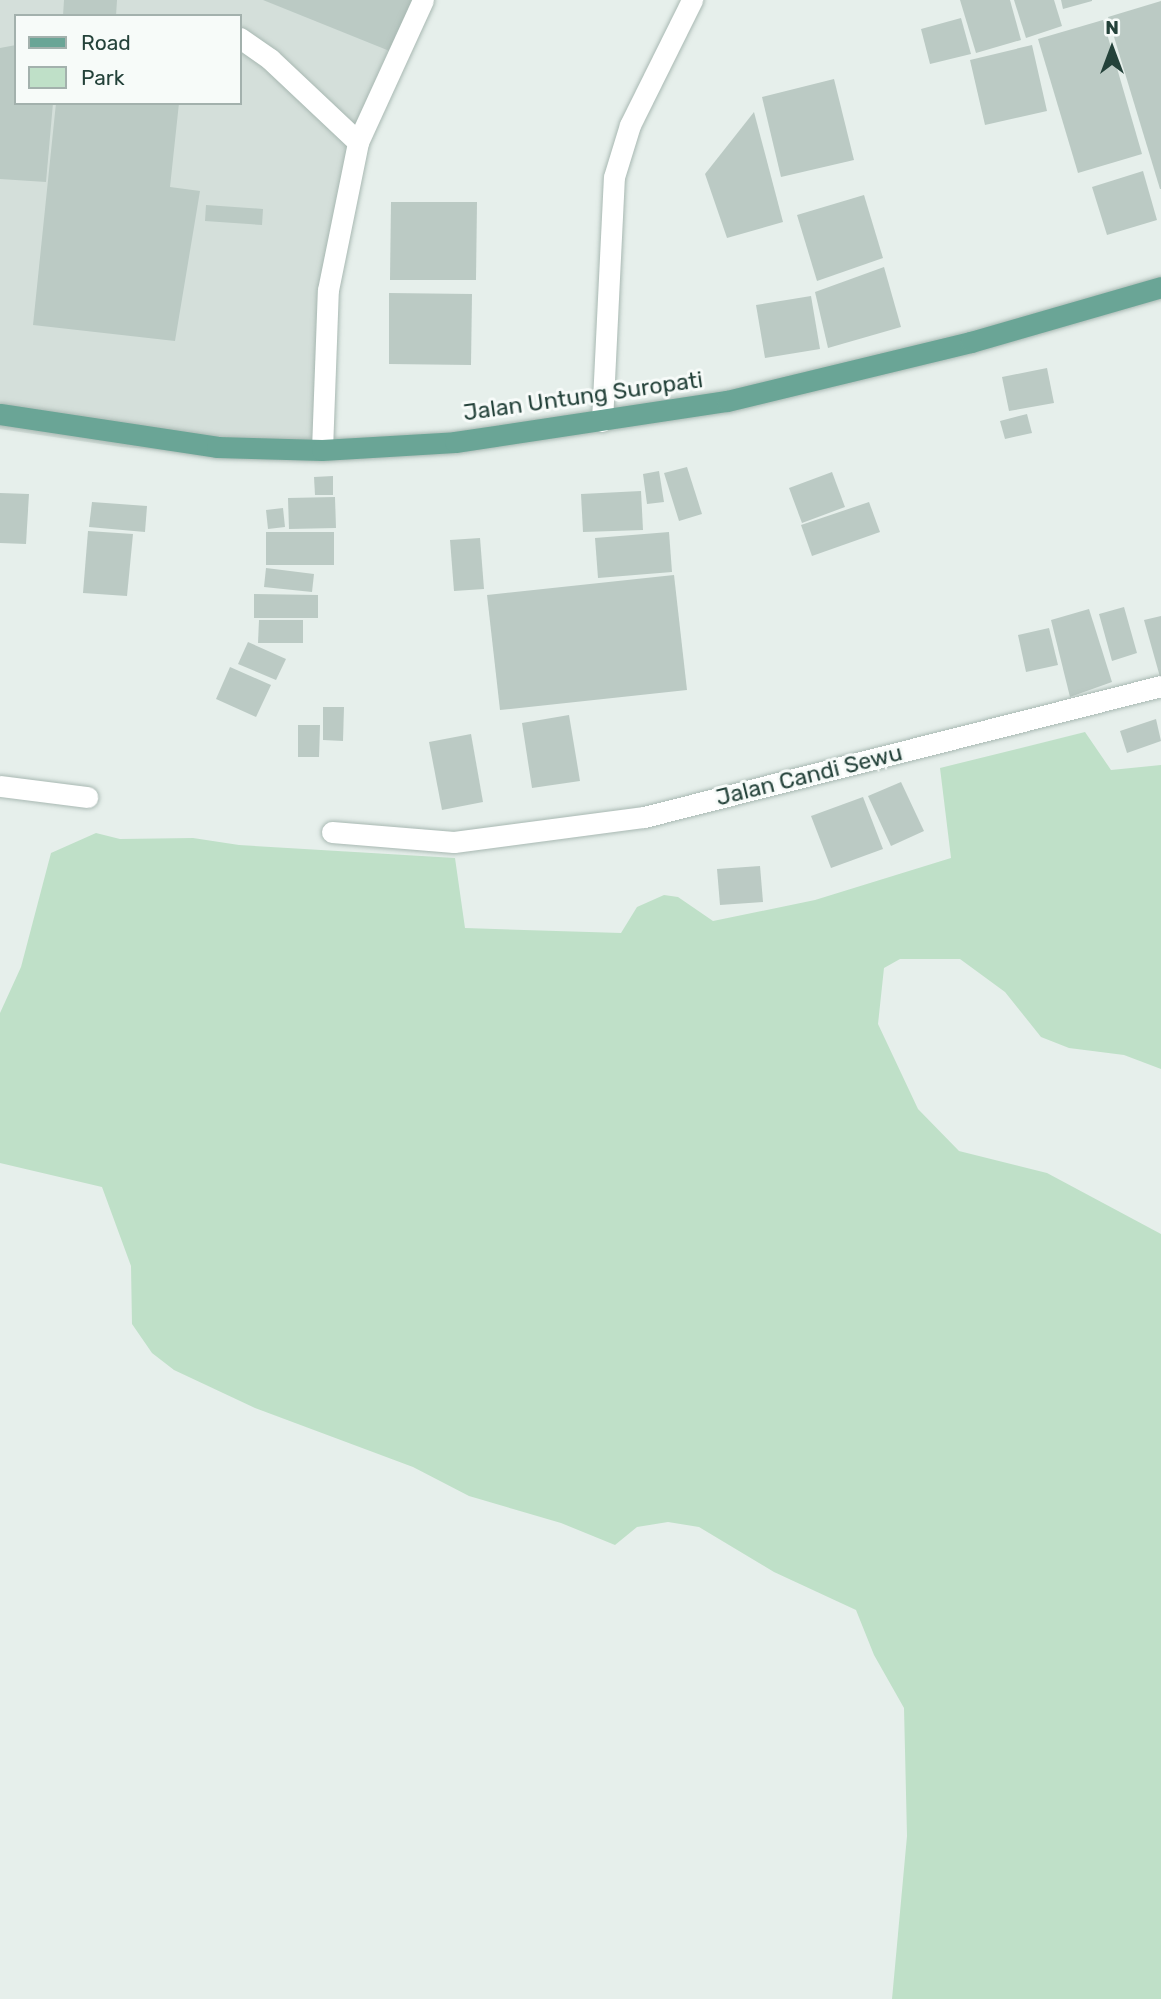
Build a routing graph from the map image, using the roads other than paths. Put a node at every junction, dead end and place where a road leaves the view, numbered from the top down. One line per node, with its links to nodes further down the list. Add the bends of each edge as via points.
1 (424, 0): 4 (street)
2 (692, 0): 7 (street, via 630,125 614,177)
3 (242, 39): 4 (street, via 270,59)
4 (358, 142): 8 (street, via 328,290)
5 (1161, 288): 7 (main road, Jalan Untung Suropati, via 971,342 795,385)
6 (0, 414): 8 (main road, Jalan Untung Suropati, via 217,447)
7 (602, 421): 8 (main road, Jalan Untung Suropati, via 455,442)
8 (322, 450)
9 (1161, 686): 12 (street, Jalan Candi Sewu, via 644,817 454,842)
10 (0, 786): 11 (street)
11 (87, 797)
12 (332, 832)

